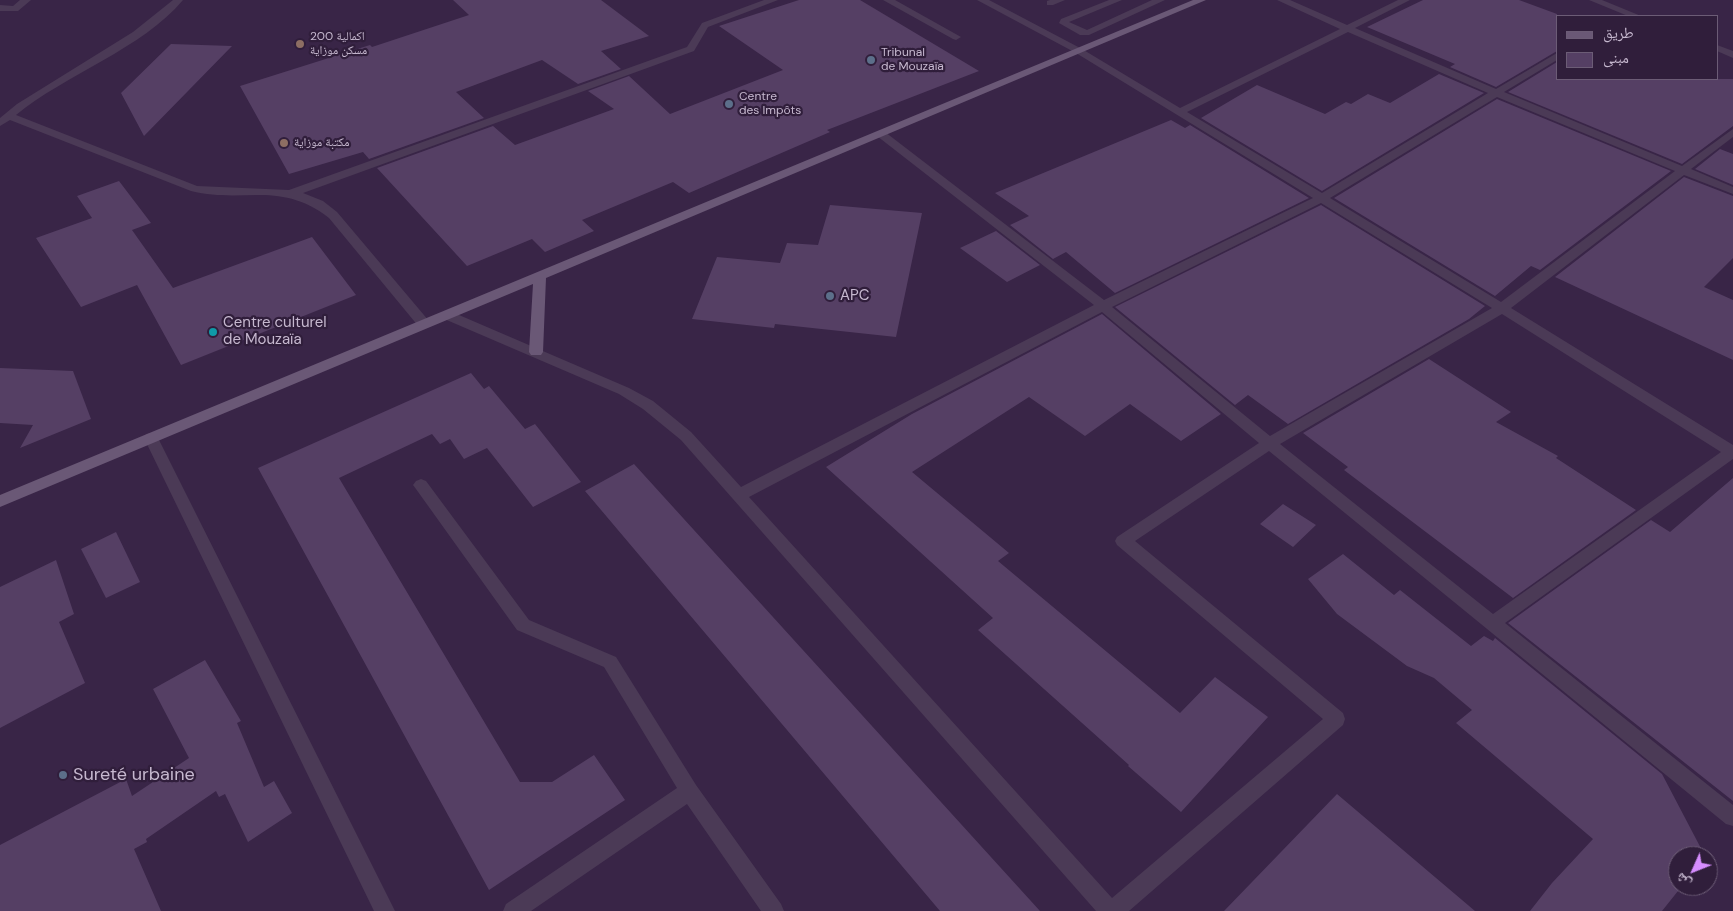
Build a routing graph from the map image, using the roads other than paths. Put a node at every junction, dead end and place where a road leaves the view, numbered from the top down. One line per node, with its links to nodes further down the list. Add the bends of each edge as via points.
1 (26, 0): 14 (street, via 15,9)
2 (178, 0): 24 (street, via 133,37 44,90)
3 (773, 0): 29 (street, via 705,25 697,33 691,49)
4 (888, 0): 17 (street)
5 (982, 0): 19 (street)
6 (1060, 0): 13 (street)
7 (1117, 0): 8 (street, via 1064,23 1089,32)
8 (1160, 0)
9 (1201, 0): 19 (main road)
10 (1282, 0): 16 (street)
11 (1405, 0): 16 (street)
12 (1594, 0): 15 (street)
13 (1050, 4)
14 (0, 8)
15 (1628, 15)
16 (1348, 29): 22 (street); 23 (street)
17 (956, 37)
18 (1718, 48): 20 (street)
19 (1079, 51): 23 (street); 26 (main road)
20 (1733, 55)
21 (1556, 57): 22 (street)
22 (1497, 93): 27 (street); 30 (street)
23 (1179, 112): 30 (street)
24 (4, 119): 29 (street, via 194,188 222,192)
25 (1733, 132): 27 (street)
26 (881, 134): 31 (main road); 32 (street)
27 (1684, 169): 28 (street); 33 (street)
28 (1733, 190)
29 (292, 193): 35 (street, via 310,198 328,210)
30 (1322, 198): 32 (street); 33 (street)
31 (540, 276): 34 (main road); 36 (main road)
32 (1103, 306): 38 (street); 41 (street)
33 (1502, 308): 38 (street); 39 (street)
34 (447, 314): 35 (main road); 36 (street)
35 (424, 324): 37 (main road)
36 (536, 352): 41 (street, via 648,405 686,436)
37 (151, 438): 42 (main road); 46 (street)
38 (1268, 443): 43 (street); 49 (street, via 1123,541 1336,719)
39 (1733, 452): 43 (street)
40 (421, 486): 44 (street, via 523,625 610,662)
41 (739, 495): 49 (street)
42 (0, 501)
43 (1493, 623): 45 (street)
44 (689, 791): 47 (street); 48 (street)
45 (1733, 816)
46 (385, 911)
47 (513, 911)
48 (774, 911)
49 (1112, 911)

